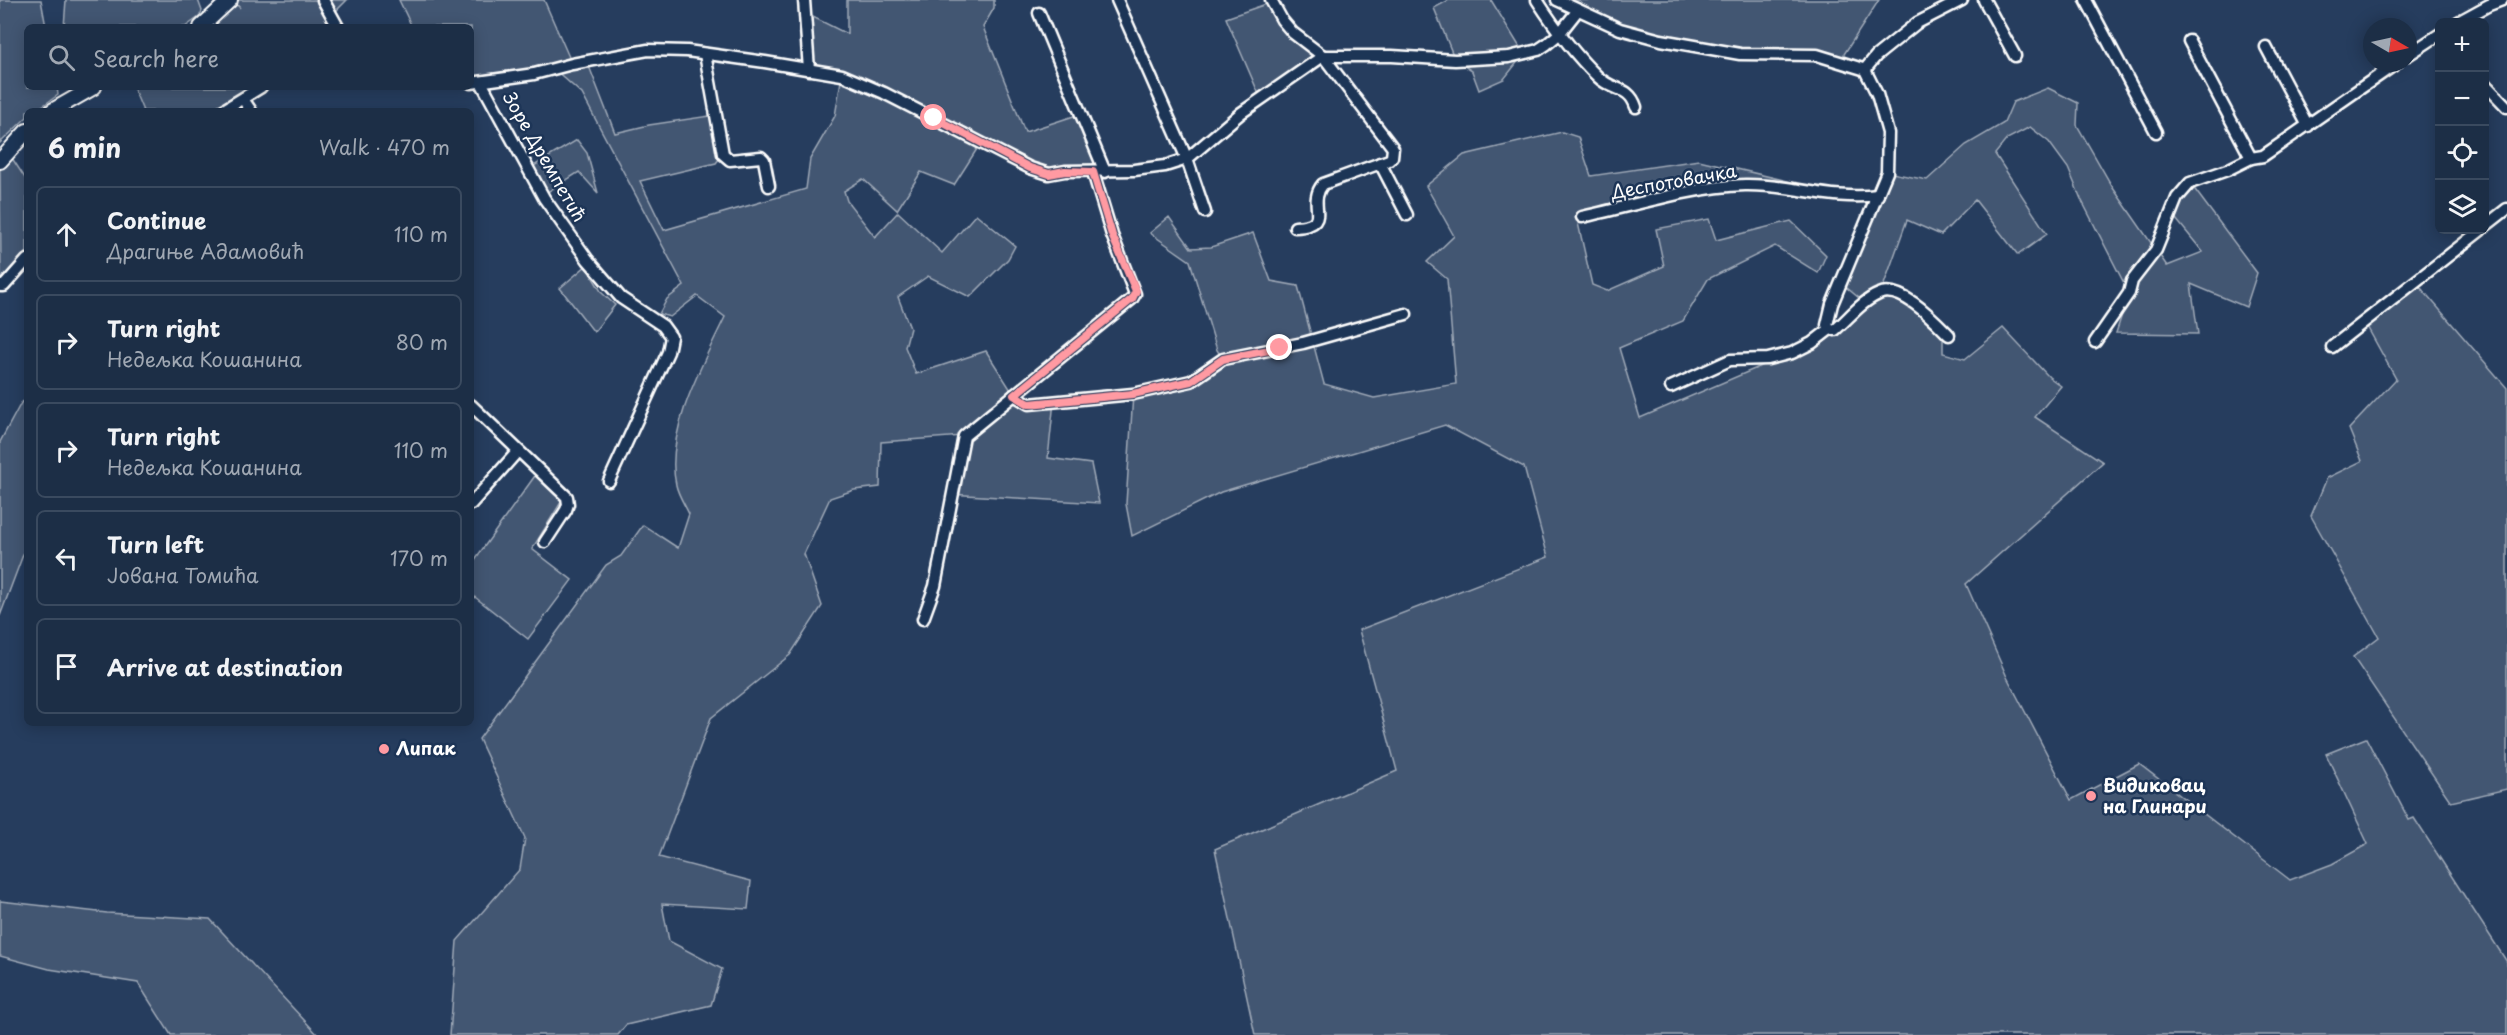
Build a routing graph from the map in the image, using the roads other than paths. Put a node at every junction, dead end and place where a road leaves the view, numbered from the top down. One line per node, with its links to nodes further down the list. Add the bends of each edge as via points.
1 (230, 0): 15 (street)
2 (323, 0): 16 (street)
3 (804, 0): 25 (street)
4 (1117, 0): 42 (street)
5 (1272, 0): 23 (street, via 1293,33)
6 (1537, 0): 17 (street)
7 (1557, 0): 12 (street)
8 (1962, 0): 26 (street, via 1917,23 1868,63)
9 (1984, 0): 24 (street)
10 (2086, 0): 39 (street)
11 (2502, 0): 14 (street)
12 (1578, 10): 17 (street); 26 (street, via 1661,40 1749,54 1817,55)
13 (1039, 14): 46 (street)
14 (2469, 18)
15 (204, 24)
16 (335, 24)
17 (1559, 34): 23 (street, via 1538,50 1509,57 1455,60); 33 (street, via 1607,84 1627,91)
18 (2435, 37): 21 (street)
19 (2189, 41): 41 (street)
20 (2266, 47): 38 (street)
21 (2417, 49)
22 (705, 54): 25 (street); 28 (street, via 648,50); 47 (street, via 723,154 730,160 761,157)
23 (1323, 56): 42 (street, via 1241,113); 44 (street, via 1391,143 1392,157)
24 (2015, 56)
25 (809, 70): 45 (street, via 842,75 884,93 1030,168 1049,174)
26 (1866, 70): 48 (street, via 1877,94 1890,149)
27 (2384, 72): 38 (street)
28 (476, 82): 67 (street, Зоре Дремпетић, via 544,198 588,260 621,298 657,321 671,337 668,352)
29 (2489, 88): 34 (street)
30 (89, 90): 35 (street)
31 (256, 90): 32 (street)
32 (243, 99): 36 (street); 37 (street)
33 (1636, 107)
34 (2507, 107)
35 (57, 108)
36 (227, 108)
37 (249, 108)
38 (2308, 126): 41 (street, via 2263,156)
39 (2156, 132)
40 (24, 134): 43 (street)
41 (2252, 158): 61 (street, via 2190,183 2177,198 2156,250)
42 (1187, 159): 46 (street, via 1165,166); 50 (street)
43 (0, 161)
44 (1380, 163): 51 (street); 54 (street, via 1323,184 1316,196 1316,222)
45 (1093, 172): 46 (street); 64 (street, via 1135,294)
46 (1106, 172)
47 (769, 186)
48 (1878, 195): 52 (street, Деспотовачка, via 1855,198 1747,185 1714,188); 59 (street, via 1832,304 1827,324)
49 (2507, 209): 53 (street)
50 (1204, 212)
51 (1407, 215)
52 (1582, 217)
53 (2489, 223)
54 (1295, 227)
55 (2476, 234): 62 (street)
56 (24, 263): 57 (street)
57 (0, 286)
58 (1406, 314): 64 (street, via 1302,344 1223,359 1191,381 1133,394 1029,404)
59 (1830, 329): 60 (street, via 1837,328 1880,293 1893,293 1926,313); 63 (street, via 1792,353 1768,359 1730,360)
60 (1949, 335)
61 (2095, 342)
62 (2332, 346)
63 (1671, 387)
64 (1014, 395): 70 (street, via 964,436 935,586)
65 (474, 408): 66 (street)
66 (518, 451): 68 (street); 69 (street, via 568,500 566,510)
67 (609, 482)
68 (474, 501)
69 (545, 542)
70 (923, 619)

